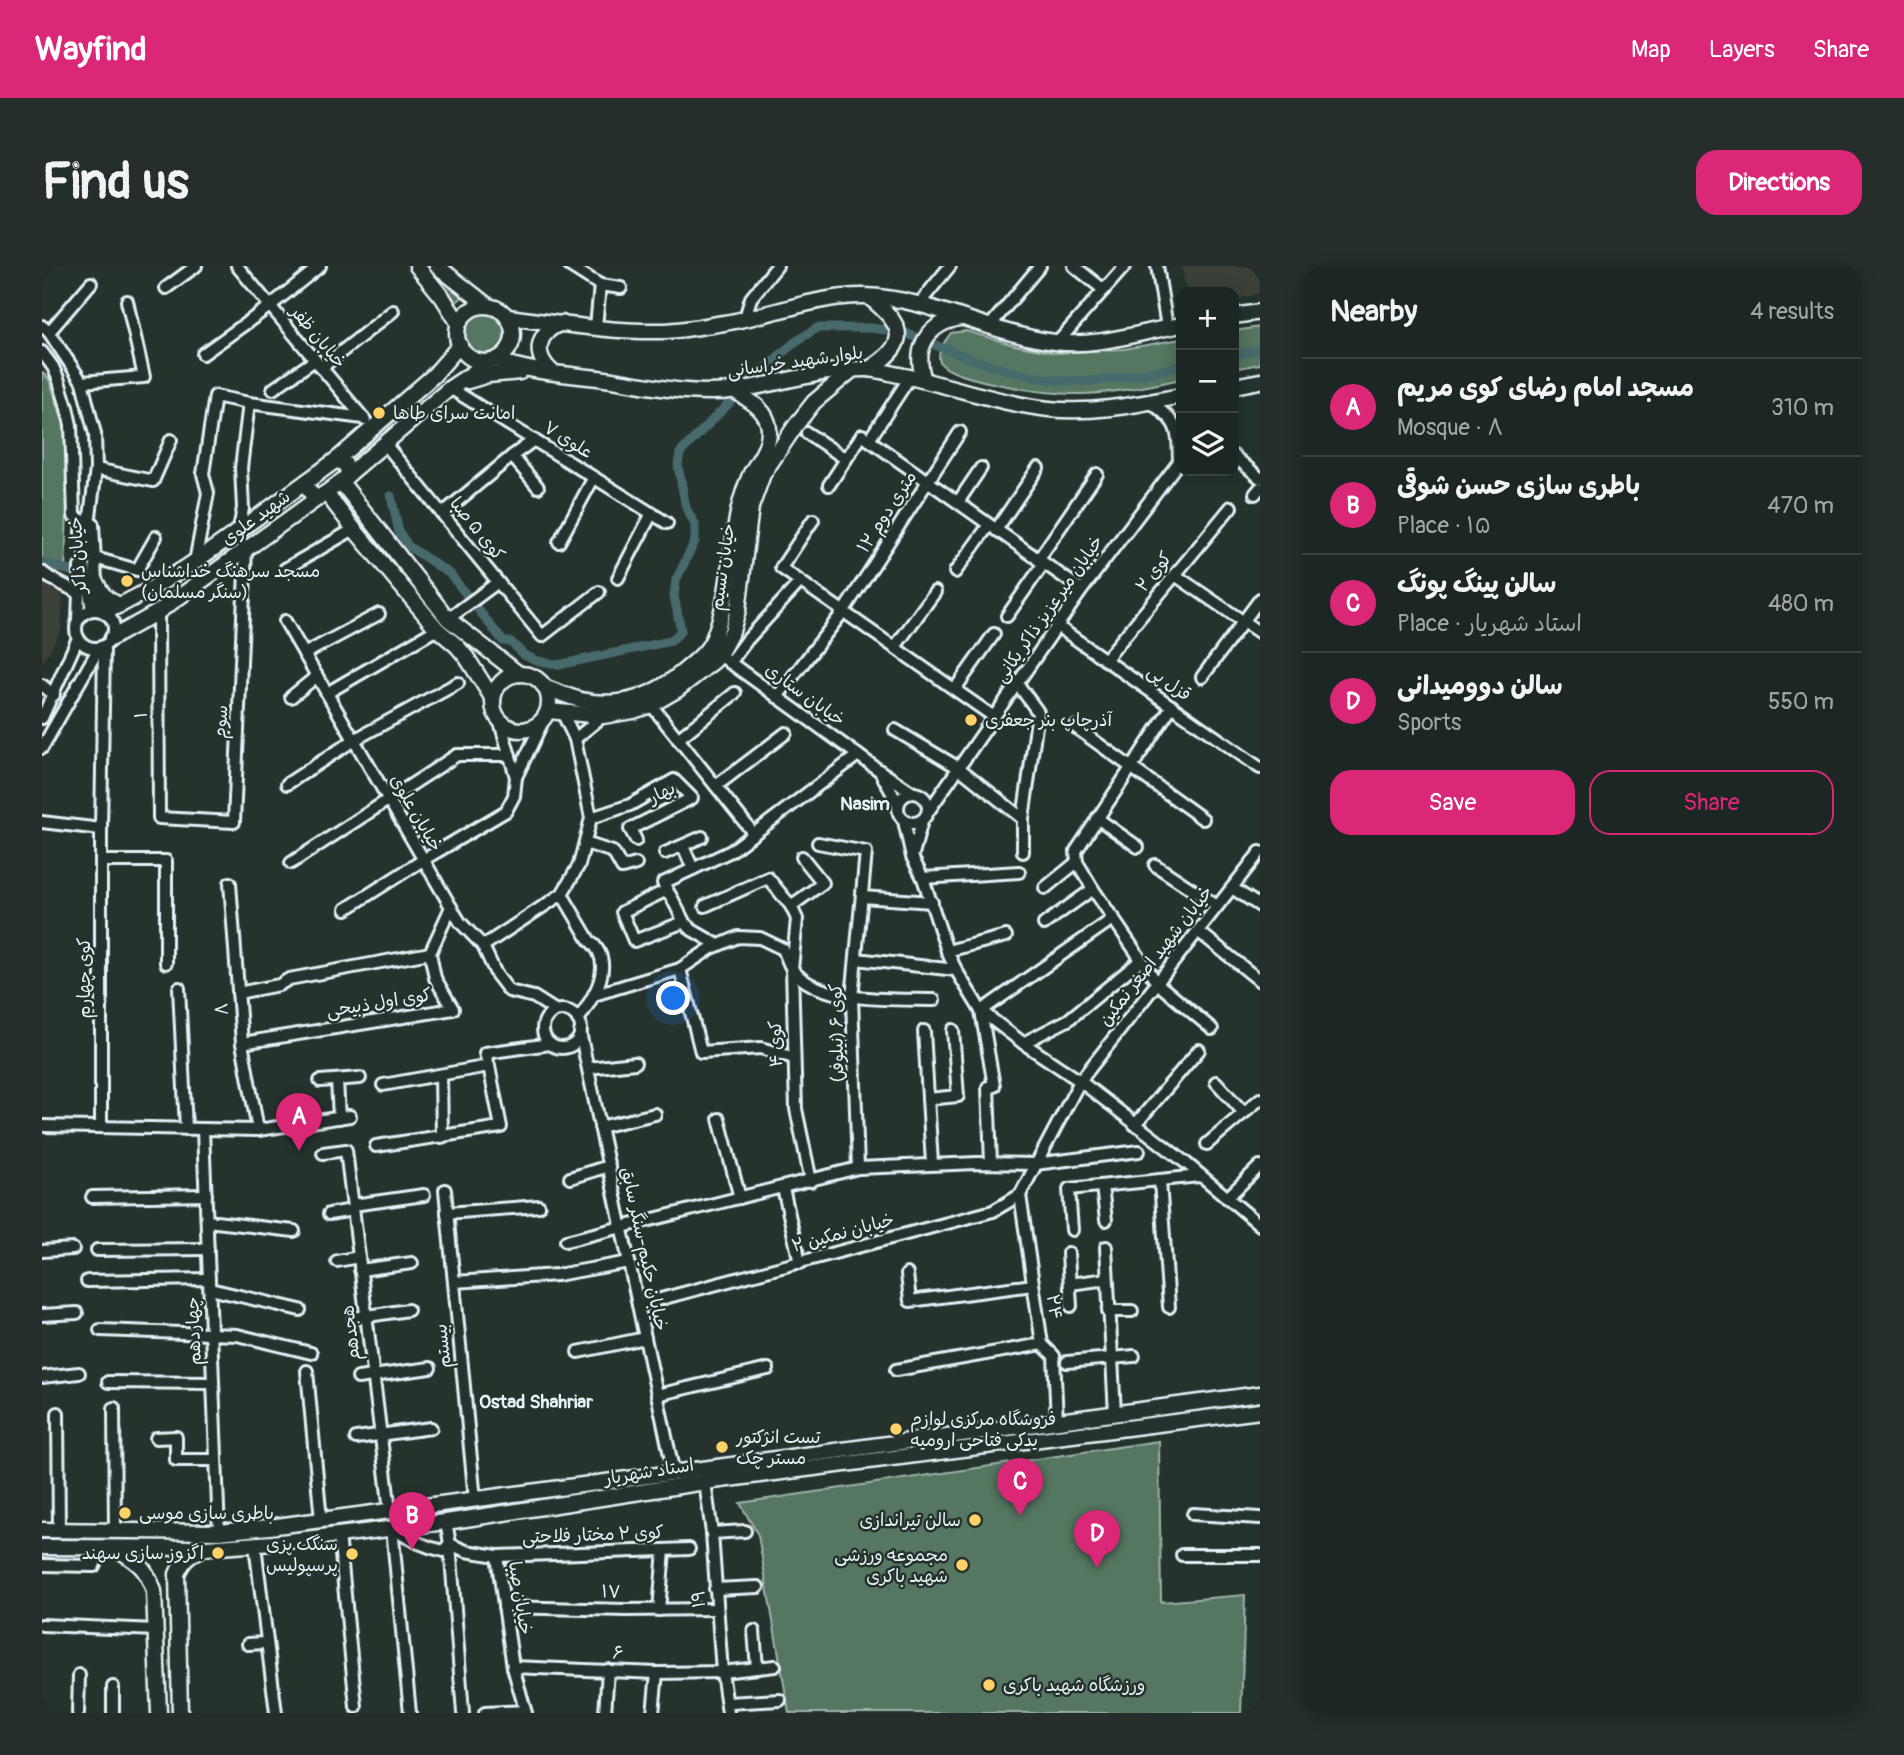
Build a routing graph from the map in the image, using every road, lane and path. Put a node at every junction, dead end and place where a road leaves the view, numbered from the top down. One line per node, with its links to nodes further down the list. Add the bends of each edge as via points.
1 (196, 266): 15 (street)
2 (237, 266): 22 (street, خیابان ظفر)
3 (320, 266): 22 (street)
4 (417, 266): 30 (main road)
5 (438, 266): 23 (main road)
6 (570, 266): 14 (street)
7 (777, 266): 27 (street, via 751,298)
8 (950, 266): 21 (street)
9 (1040, 266): 33 (street)
10 (1074, 266): 17 (street)
11 (1125, 266): 17 (street)
12 (1157, 266): 31 (street)
13 (91, 283): 34 (street)
14 (600, 285): 16 (street); 32 (street)
15 (166, 288)
16 (621, 288)
17 (1104, 290): 35 (street)
18 (868, 296): 21 (main road); 27 (main road); 41 (main road, via 898,327 893,351)
19 (1260, 299): 25 (main road)
20 (127, 301): 47 (street, via 144,377)
21 (919, 303): 28 (main road)
22 (270, 306): 38 (street); 40 (street, خیابان ظفر)
23 (488, 306): 26 (main road); 30 (main road, via 474,309)
24 (393, 311): 40 (street)
25 (1247, 314)
26 (507, 317): 29 (main road); 39 (main road, via 513,337 508,351)
27 (745, 318): 32 (main road, via 664,331)
28 (960, 318): 33 (main road); 45 (main road, via 948,320 929,334)
29 (562, 323): 32 (main road); 44 (main road, via 544,334 540,344 544,365)
30 (459, 324): 36 (main road)
31 (1174, 326): 35 (main road, via 1085,344)
32 (596, 327)
33 (989, 327): 35 (main road)
34 (46, 329): 47 (street, خیابان ذاکر)
35 (1057, 343)
36 (460, 345): 39 (main road, via 475,360); 57 (main road)
37 (42, 352): 108 (street, via 58,378 71,425 74,516 82,520)
38 (203, 354)
39 (492, 361): 43 (main road, بلوار شهید خراسانی); 48 (main road)
40 (318, 364): 50 (street); 55 (street, خیابان ظفر)
41 (869, 369): 42 (main road, بلوار شهید خراسانی); 45 (main road, بلوار شهید خراسانی)
42 (852, 370): 51 (main road, بلوار شهید خراسانی); 127 (main road, خیابان نسیم, via 814,402 763,474 751,507 738,610)
43 (537, 371): 44 (main road, بلوار شهید خراسانی); 48 (main road, via 488,375)
44 (552, 372): 51 (main road, بلوار شهید خراسانی, via 658,389)
45 (917, 378): 53 (main road, بلوار شهید خراسانی, via 1050,409); 62 (street)
46 (1260, 381): 49 (main road)
47 (82, 382): 71 (street, خیابان ذاکر, via 95,433)
48 (450, 387): 61 (street, علوی ۷); 63 (main road)
49 (1239, 387)
50 (273, 389)
51 (735, 391): 127 (main road, خیابان نسیم, via 760,408 769,427 766,447 740,505 718,625)
52 (1176, 397): 53 (main road, بلوار شهید خراسانی)
53 (1150, 402): 56 (street)
54 (249, 403): 55 (street); 90 (street); 96 (street, via 215,396 203,474 208,493)
55 (363, 418): 57 (street, خیابان ظفر)
56 (1176, 428)
57 (373, 430): 66 (main road)
58 (960, 432): 76 (street, ۱۲ متری دوم)
59 (807, 433): 65 (street)
60 (171, 440): 71 (street, via 153,481)
61 (534, 440): 64 (street); 73 (street, علوی ۷)
62 (869, 440): 65 (street, via 862,435); 76 (street)
63 (385, 444): 74 (main road); 85 (street, کوی ۵ صبا)
64 (512, 456): 79 (street); 85 (street)
65 (846, 459): 78 (street)
66 (336, 460): 74 (main road, via 345,464); 77 (main road, شهید علوی)
67 (1239, 460): 75 (street)
68 (1176, 466): 105 (street, خیابان میرعزیز ذاکر یکانی)
69 (1038, 467): 88 (street)
70 (981, 468): 82 (street)
71 (96, 469): 81 (street, خیابان ذاکر)
72 (1097, 474): 95 (street)
73 (594, 477): 84 (street, علوی ۷); 92 (street)
74 (345, 478): 80 (main road, شهید علوی); 119 (main road)
75 (1260, 478)
76 (928, 481): 82 (street); 113 (street, ۱۲ متری دوم)
77 (306, 482): 80 (main road, via 309,491); 90 (main road, شهید علوی)
78 (830, 485)
79 (538, 487)
80 (322, 495): 89 (main road); 93 (main road, شهید علوی)
81 (91, 497): 94 (street, خیابان ذاکر); 111 (street, خیابان ذاکر, via 84,564)
82 (958, 502): 88 (street)
83 (1231, 507): 100 (street, کوی ۲)
84 (652, 513): 87 (street, علوی ۷); 101 (street)
85 (442, 514): 103 (street, کوی ۵ صبا)
86 (813, 520): 104 (street, via 781,568)
87 (667, 523)
88 (993, 527): 95 (street); 99 (street)
89 (354, 529): 97 (street); 119 (main road)
90 (239, 530): 96 (main road, شهید علوی)
91 (156, 537): 94 (street, via 137,570)
92 (559, 542)
93 (246, 549): 112 (main road, شهید علوی); 171 (street, سوم, via 234,822)
94 (95, 558): 102 (street, خیابان ذاکر)
95 (1041, 561): 105 (street); 115 (street)
96 (195, 562): 110 (main road, شهید علوی)
97 (285, 569)
98 (42, 572): 108 (street)
99 (954, 572)
100 (1175, 575): 118 (street); 128 (street, کوی ۲)
101 (618, 578)
102 (96, 582): 110 (main road, via 109,601); 111 (street, خیابان ذاکر)
103 (498, 582): 106 (street, کوی ۵ صبا, via 542,636); 119 (street)
104 (800, 582): 113 (street); 127 (street, via 747,640)
105 (1082, 590): 120 (street, خیابان میرعزیز ذاکر یکانی)
106 (599, 592)
107 (935, 592): 125 (street)
108 (79, 593): 116 (street)
109 (1260, 599): 118 (street)
110 (121, 605): 111 (main road, شهید علوی)
111 (99, 611): 116 (street, via 86,612); 124 (street, via 110,616 114,626)
112 (158, 612): 124 (main road, شهید علوی); 171 (street, ۱)
113 (843, 612): 125 (street); 141 (street, ۱۲ متری دوم)
114 (379, 614): 126 (street)
115 (1007, 617)
116 (78, 620): 123 (street)
117 (285, 621): 126 (street, خیابان علوی)
118 (1243, 621): 121 (street); 131 (street)
119 (443, 624): 129 (main road); 137 (street); 142 (main road)
120 (1057, 626): 128 (street, قزل پی); 133 (street, خیابان میرعزیز ذاکر یکانی)
121 (1260, 633)
122 (995, 634): 136 (street)
123 (78, 638): 124 (street, via 87,646); 139 (street)
124 (105, 644): 156 (street); 178 (street, کوی چهارم)
125 (895, 648): 136 (street)
126 (304, 654): 130 (street, خیابان علوی)
127 (719, 655): 141 (street, خیابان ستاری); 143 (main road, خیابان نسیم, via 677,690)
128 (1105, 660): 144 (street, قزل پی)
129 (519, 674): 135 (main road, via 530,675); 142 (main road, via 501,682)
130 (317, 676): 137 (street, خیابان علوی); 140 (street)
131 (1202, 677)
132 (458, 682): 155 (street)
133 (1017, 684): 147 (street, خیابان میرعزیز ذاکر یکانی); 174 (street, via 1038,712)
134 (42, 685): 139 (street)
135 (546, 688): 143 (main road, خیابان نسیم, via 582,700); 145 (main road)
136 (955, 689): 147 (street)
137 (327, 693): 155 (street, خیابان علوی)
138 (735, 693): 154 (street)
139 (54, 695): 148 (street)
140 (291, 697)
141 (777, 697): 158 (street, خیابان ستاری)
142 (493, 699): 149 (main road)
143 (648, 700): 146 (main road, خیابان نسیم); 154 (street)
144 (1172, 706): 160 (street, قزل پی); 161 (street)
145 (551, 715): 146 (main road, خیابان نسیم); 149 (main road, via 522,731); 153 (street); 163 (street)
146 (603, 716): 153 (street)
147 (994, 716): 159 (street, خیابان میرعزیز ذاکر یکانی)
148 (42, 718)
149 (500, 722): 157 (street)
150 (1075, 727): 161 (street)
151 (895, 730): 159 (street)
152 (786, 733): 166 (street)
153 (575, 739): 172 (street)
154 (678, 739): 166 (street)
155 (354, 740): 165 (street); 168 (street, خیابان علوی)
156 (42, 748)
157 (510, 755): 163 (street); 168 (street, via 457,755)
158 (858, 755): 162 (street, خیابان ستاری); 179 (street)
159 (959, 768): 164 (street, خیابان میرعزیز ذاکر یکانی); 174 (street)
160 (1260, 768)
161 (1132, 769): 173 (street); 175 (street)
162 (880, 771): 167 (street, خیابان ستاری); 169 (street)
163 (516, 776): 192 (street, via 514,796 506,811)
164 (948, 782): 167 (street); 170 (street, خیابان میرعزیز ذاکر یکانی)
165 (286, 785)
166 (716, 786): 179 (street)
167 (918, 794): 169 (street, via 904,796); 170 (street, via 928,803)
168 (388, 799): 192 (street, خیابان علوی); 194 (street)
169 (898, 804): 177 (street)
170 (925, 817): 177 (street, via 913,824); 190 (street)
171 (159, 818)
172 (591, 818): 181 (street, بهار, via 630,805 674,780 692,798 630,829); 182 (street)
173 (1097, 818): 185 (street); 191 (street)
174 (1023, 819): 186 (street)
175 (1203, 819)
176 (42, 821): 178 (street)
177 (904, 821): 190 (street)
178 (101, 830): 193 (street, کوی چهارم)
179 (754, 834): 197 (street, via 732,851)
180 (702, 837): 184 (street)
181 (636, 840)
182 (585, 843): 195 (street, via 613,852 622,868); 205 (street, via 579,865)
183 (818, 843): 206 (street, کوی ۶ (نیلوفر), via 866,852)
184 (682, 846): 188 (street); 197 (street)
185 (1138, 847)
186 (1023, 852)
187 (1260, 852): 202 (street, خیابان شهید اصغر نمکین)
188 (665, 853)
189 (802, 857): 209 (street, via 823,883)
190 (912, 857): 199 (street)
191 (1077, 857): 201 (street); 203 (street)
192 (423, 860): 212 (street, خیابان علوی); 213 (street)
193 (101, 861): 225 (street, via 166,861); 266 (street, کوی چهارم)
194 (291, 863)
195 (636, 864)
196 (1156, 865): 210 (street)
197 (693, 869): 204 (street, via 663,883)
198 (1019, 872): 199 (street)
199 (923, 877): 207 (street)
200 (230, 883): 232 (street, ۸)
201 (1045, 888)
202 (1232, 888): 210 (street, خیابان شهید اصغر نمکین); 211 (street)
203 (1093, 889): 214 (street); 216 (street)
204 (667, 890): 215 (street); 215 (street, via 622,912 634,941)
205 (562, 894): 220 (street); 233 (street, via 600,952)
206 (862, 897): 207 (street); 223 (street, کوی ۶ (نیلوفر))
207 (932, 902): 221 (street)
208 (705, 906): 209 (street, via 768,878)
209 (791, 906): 227 (street, کوی ۴, via 797,919)
210 (1217, 906): 217 (street, خیابان شهید اصغر نمکین)
211 (1260, 906)
212 (451, 907): 220 (street, خیابان علوی); 222 (street)
213 (346, 909)
214 (1114, 918): 224 (street); 237 (street)
215 (684, 922): 219 (street)
216 (1044, 925)
217 (1198, 931): 229 (street); 230 (street, خیابان شهید اصغر نمکین)
218 (1006, 936): 221 (street)
219 (718, 945): 226 (street); 227 (street, via 737,937 760,939 783,949)
220 (483, 946): 236 (street, خیابان علوی, via 509,991 534,997)
221 (947, 951): 228 (street)
222 (430, 953): 232 (street); 243 (street, کوی اول ذبیحی, via 435,978 453,1009)
223 (856, 959): 228 (street); 234 (street, کوی ۶ (نیلوفر))
224 (1141, 960): 230 (street); 244 (street, via 1068,1020)
225 (166, 963)
226 (680, 969): 233 (street); 247 (street, via 702,1052 761,1048)
227 (792, 969): 234 (street, via 810,985); 247 (street, کوی ۴)
228 (956, 970): 237 (street)
229 (1260, 981)
230 (1157, 983): 239 (street); 255 (street, خیابان شهید اصغر نمکین)
231 (179, 988): 267 (street)
232 (238, 993): 243 (street, ۸)
233 (597, 994): 238 (street)
234 (852, 998): 235 (street); 280 (street, کوی ۶ (نیلوفر))
235 (934, 1000)
236 (556, 1011): 238 (street, via 569,1012); 245 (street, via 544,1023)
237 (981, 1011): 244 (street); 275 (street, via 991,1086)
238 (578, 1020): 242 (street)
239 (1212, 1029)
240 (953, 1030): 258 (street, via 958,1097)
241 (924, 1031): 258 (street)
242 (580, 1032): 245 (street, via 569,1046); 250 (street, خیابان حکیم-سنگر سابق)
243 (242, 1043): 269 (street, ۸)
244 (1023, 1043): 255 (street)
245 (550, 1044): 249 (street, via 485,1053)
246 (1199, 1050): 263 (street)
247 (794, 1058): 283 (street, کوی ۴, via 796,1109)
248 (635, 1063): 250 (street)
249 (489, 1066): 251 (street); 270 (street, via 501,1128)
250 (588, 1068): 265 (street, خیابان حکیم-سنگر سابق)
251 (442, 1076): 257 (street); 270 (street)
252 (360, 1078): 253 (street)
253 (337, 1080): 254 (street); 269 (street, via 344,1117)
254 (320, 1081)
255 (1080, 1081): 263 (street); 277 (street, خیابان شهید اصغر نمکین)
256 (1216, 1082): 260 (street)
257 (383, 1085)
258 (928, 1099): 276 (street)
259 (1260, 1099): 260 (street)
260 (1244, 1113): 271 (street)
261 (655, 1114): 265 (street)
262 (719, 1119): 292 (street)
263 (1135, 1125): 281 (street)
264 (42, 1126): 266 (street)
265 (600, 1127): 279 (street, خیابان حکیم-سنگر سابق)
266 (102, 1128): 267 (street)
267 (186, 1129): 268 (street)
268 (203, 1130): 269 (street); 288 (street, چهاردهم)
269 (258, 1130)
270 (442, 1137): 272 (street)
271 (1207, 1143)
272 (376, 1146)
273 (1139, 1151): 277 (street)
274 (323, 1153): 295 (street, هجدهم, via 346,1150)
275 (991, 1163): 276 (street); 277 (street)
276 (932, 1164): 280 (street)
277 (1035, 1164): 290 (street)
278 (1260, 1166): 293 (street)
279 (609, 1167): 282 (street); 301 (street, خیابان حکیم-سنگر سابق)
280 (858, 1168): 283 (street)
281 (1200, 1176): 284 (street); 293 (street)
282 (570, 1178)
283 (811, 1181): 286 (street)
284 (1160, 1181): 285 (street); 326 (street)
285 (1102, 1186): 298 (street); 302 (street, via 1069,1189)
286 (783, 1188): 292 (street); 315 (street)
287 (445, 1190): 296 (street, بیستم)
288 (206, 1195): 291 (street); 299 (street, چهاردهم)
289 (424, 1195): 295 (street)
290 (1020, 1195): 315 (street, خیابان نمکین ۲, via 993,1211); 323 (street, ۲۴)
291 (92, 1197)
292 (740, 1198): 301 (street)
293 (1227, 1198): 300 (street)
294 (538, 1206): 296 (street)
295 (353, 1208): 297 (street); 311 (street, هجدهم)
296 (447, 1213): 320 (street, بیستم)
297 (329, 1214)
298 (1106, 1220)
299 (207, 1221): 303 (street); 307 (street, چهاردهم)
300 (1260, 1225)
301 (622, 1228): 304 (street); 313 (street, خیابان حکیم-سنگر سابق)
302 (1072, 1230)
303 (293, 1231)
304 (566, 1241)
305 (1106, 1247): 318 (street)
306 (73, 1249): 309 (street)
307 (208, 1249): 308 (street); 321 (street, چهاردهم)
308 (97, 1250)
309 (42, 1251)
310 (1068, 1253): 322 (street)
311 (359, 1257): 312 (street); 316 (street, هجدهم)
312 (337, 1261)
313 (629, 1262): 320 (street, via 557,1275); 324 (street, خیابان حکیم-سنگر سابق)
314 (412, 1263): 316 (street)
315 (800, 1263): 324 (street, خیابان نمکین ۲)
316 (360, 1270): 333 (street, هجدهم)
317 (906, 1274): 323 (street, via 910,1301)
318 (1107, 1279): 322 (street); 329 (street)
319 (87, 1281): 321 (street)
320 (454, 1282): 370 (street, بیستم)
321 (209, 1284): 327 (street); 336 (street, چهاردهم)
322 (1070, 1284): 325 (street)
323 (1033, 1285): 338 (street, ۲۴)
324 (638, 1305): 337 (street, خیابان حکیم-سنگر سابق)
325 (1071, 1307)
326 (1169, 1307)
327 (300, 1310)
328 (408, 1310): 333 (street)
329 (1108, 1311): 330 (street); 342 (street)
330 (1132, 1311)
331 (77, 1313): 332 (street)
332 (42, 1315)
333 (366, 1316): 334 (street); 350 (street, هجدهم)
334 (354, 1318)
335 (100, 1329): 336 (street)
336 (211, 1333): 340 (street); 353 (street, چهاردهم)
337 (645, 1338): 339 (street); 355 (street, خیابان حکیم-سنگر سابق)
338 (1042, 1344): 346 (street); 360 (street, ۲۴, via 1054,1356)
339 (578, 1352)
340 (311, 1353)
341 (1134, 1356): 342 (street)
342 (1111, 1357): 343 (street); 359 (street)
343 (1068, 1362)
344 (430, 1368): 350 (street)
345 (768, 1369): 355 (street)
346 (897, 1370)
347 (307, 1371): 374 (street)
348 (79, 1373): 349 (street)
349 (42, 1377)
350 (374, 1377): 351 (street); 362 (street, هجدهم)
351 (358, 1378)
352 (108, 1381): 353 (street)
353 (213, 1383): 365 (street, چهاردهم)
354 (1260, 1394): 359 (main road, استاد شهریار)
355 (657, 1395): 368 (street, خیابان حکیم-سنگر سابق)
356 (114, 1408): 379 (street)
357 (1260, 1410): 366 (main road, استاد شهریار)
358 (58, 1413): 378 (street)
359 (1115, 1414): 360 (main road, استاد شهریار)
360 (1057, 1421): 366 (main road, استاد شهریار)
361 (431, 1428): 362 (street)
362 (381, 1434): 364 (street); 371 (street, هجدهم)
363 (156, 1437): 365 (street, via 176,1437 176,1460)
364 (356, 1438)
365 (216, 1460): 381 (street, چهاردهم)
366 (820, 1461): 367 (main road, استاد شهریار)
367 (795, 1464): 368 (main road, استاد شهریار); 369 (main road, استاد شهریار)
368 (674, 1474): 370 (main road, استاد شهریار)
369 (705, 1482): 375 (main road, استاد شهریار); 382 (street, ۱۹)
370 (475, 1500): 371 (main road, استاد شهریار)
371 (390, 1511): 374 (main road, استاد شهریار)
372 (1193, 1514): 373 (street)
373 (1260, 1518)
374 (321, 1520): 381 (main road, استاد شهریار)
375 (446, 1522): 376 (main road, استاد شهریار); 384 (street)
376 (392, 1528): 383 (main road, استاد شهریار); 384 (street, خیابان صبا, via 427,1547 444,1550); 425 (street)
377 (42, 1530): 378 (main road, استاد شهریار)
378 (59, 1531): 379 (main road, استاد شهریار); 387 (main road)
379 (116, 1531): 381 (main road, استاد شهریار)
380 (745, 1531): 382 (street)
381 (219, 1532)
382 (712, 1533): 397 (street, ۱۹)
383 (339, 1534): 385 (main road, استاد شهریار); 417 (street)
384 (450, 1544): 394 (street, خیابان صبا); 426 (street)
385 (255, 1545): 389 (main road, استاد شهریار); 406 (street)
386 (42, 1547): 387 (main road, استاد شهریار)
387 (58, 1547): 388 (main road, استاد شهریار)
388 (109, 1547): 389 (main road, استاد شهریار); 395 (street, via 94,1566); 399 (main road, via 136,1562 148,1574)
389 (205, 1548): 398 (main road, via 183,1561)
390 (690, 1549): 391 (street, کوی ۲ مختار فلاحتی)
391 (664, 1550): 394 (street, کوی ۲ مختار فلاحتی); 402 (street)
392 (1182, 1555): 393 (street)
393 (1260, 1555)
394 (497, 1556): 400 (street, خیابان صبا)
395 (42, 1565)
396 (758, 1587): 397 (street)
397 (715, 1589): 401 (street, ۱۹)
398 (176, 1590): 399 (main road, via 166,1581); 423 (main road)
399 (154, 1591): 404 (main road)
400 (504, 1606): 402 (street, ۱۷); 409 (street, خیابان صبا)
401 (717, 1609): 402 (street, ۱۷); 412 (street, ۱۹)
402 (659, 1610)
403 (42, 1625): 404 (street)
404 (156, 1630): 422 (main road)
405 (754, 1631): 410 (street)
406 (266, 1643): 407 (street); 424 (street)
407 (248, 1644)
408 (775, 1666): 410 (street, ۶)
409 (513, 1667): 411 (street, ۶); 419 (street, خیابان صبا)
410 (757, 1668): 412 (street, ۶)
411 (608, 1670): 413 (street, ۶); 428 (street)
412 (722, 1671): 413 (street, ۶); 418 (street, ۱۹)
413 (657, 1673): 429 (street)
414 (79, 1675): 420 (street)
415 (113, 1686): 421 (street)
416 (780, 1700): 418 (street)
417 (356, 1707)
418 (728, 1708)
419 (525, 1712): 427 (street)
420 (78, 1713)
421 (113, 1713)
422 (159, 1713)
423 (180, 1713)
424 (276, 1713)
425 (410, 1713)
426 (463, 1713)
427 (488, 1713)
428 (605, 1713)
429 (653, 1713)

